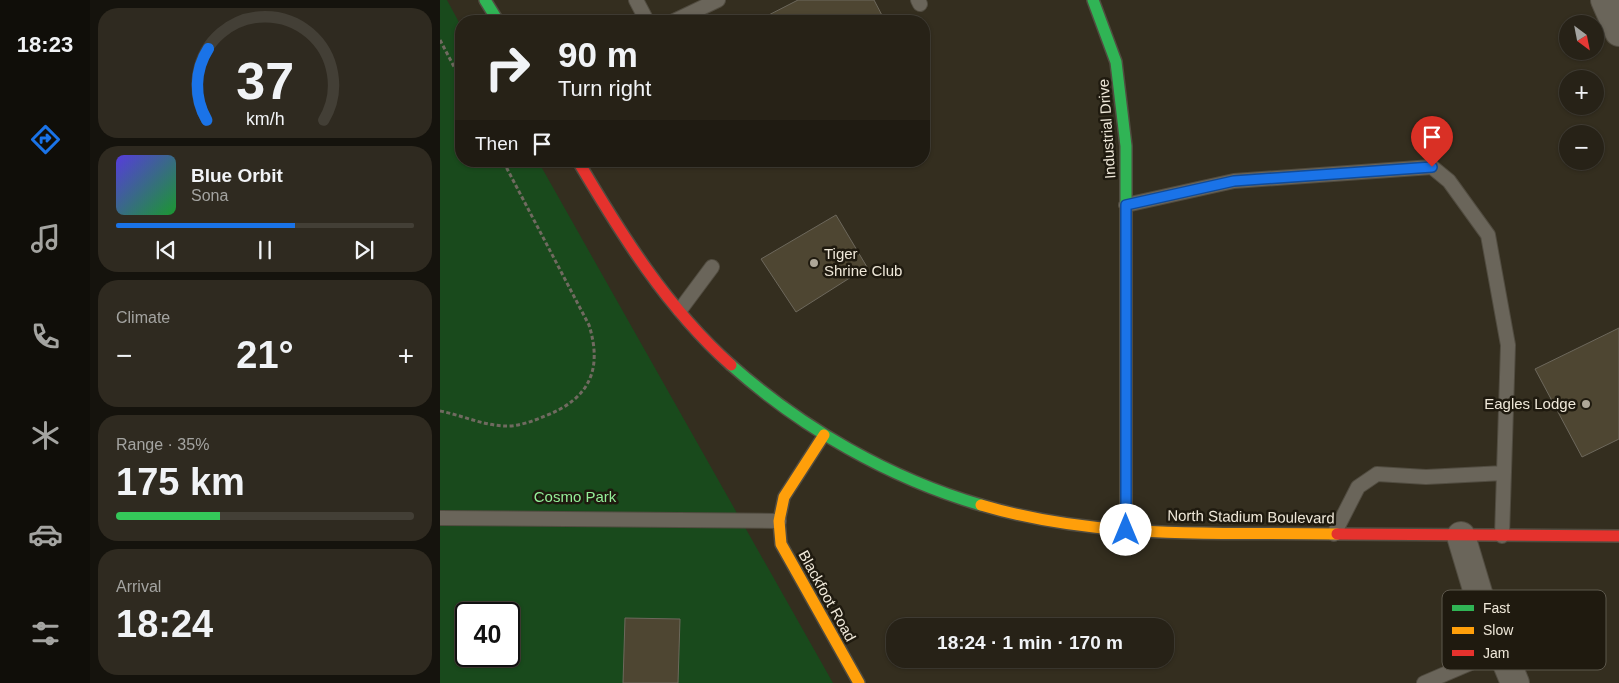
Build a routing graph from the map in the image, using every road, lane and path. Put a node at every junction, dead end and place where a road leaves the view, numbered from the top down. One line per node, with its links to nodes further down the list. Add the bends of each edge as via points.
1 (485, 0): 6 (main road)
2 (636, 0): 7 (lane)
3 (718, 0): 8 (lane)
4 (1093, 0): 14 (main road, Industrial Drive, via 1116,62 1126,146)
5 (1605, 0): 9 (street)
6 (494, 15)
7 (644, 15)
8 (687, 15)
9 (1619, 32)
10 (440, 40): 11 (path)
11 (455, 69)
12 (506, 167): 17 (path, via 589,325 594,341 592,375 584,391 573,402 532,422 506,427)
13 (582, 167): 16 (main road, North Stadium Boulevard, via 641,263)
14 (1126, 205): 19 (lane, via 1234,181 1432,167 1449,181 1488,235 1508,345); 22 (main road, Industrial Drive)
15 (712, 267): 16 (lane)
16 (680, 310): 18 (main road, North Stadium Boulevard, via 703,339 770,399)
17 (440, 411)
18 (824, 435): 21 (main road, Blackfoot Road, via 784,496); 22 (main road, North Stadium Boulevard, via 902,476 985,508 1056,524)
19 (1504, 473): 23 (lane, via 1426,477 1377,474 1358,487); 25 (lane)
20 (440, 518): 21 (lane)
21 (779, 521): 30 (main road, Blackfoot Road, via 781,544)
22 (1126, 530): 23 (main road, North Stadium Boulevard)
23 (1334, 534): 24 (main road, North Stadium Boulevard)
24 (1461, 536): 25 (main road, North Stadium Boulevard); 27 (street)
25 (1502, 536): 26 (main road, North Stadium Boulevard)
26 (1619, 536)
27 (1477, 590)
28 (1454, 670): 31 (lane)
29 (1509, 670): 32 (street)
30 (859, 683)
31 (1424, 683)
32 (1515, 683)

